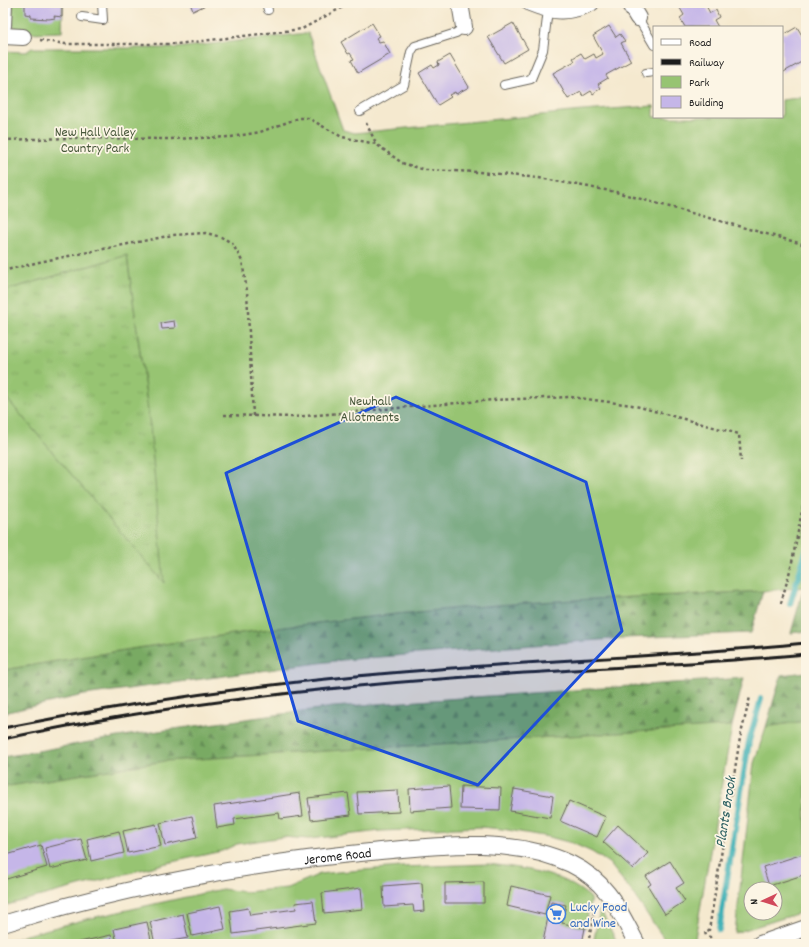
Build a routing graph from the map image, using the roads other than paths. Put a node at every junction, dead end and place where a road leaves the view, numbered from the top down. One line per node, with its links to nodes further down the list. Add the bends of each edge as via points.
1 (4, 3): 10 (street)
2 (102, 3): 8 (lane, via 103,20)
3 (530, 3): 7 (street)
4 (591, 3): 7 (street, via 580,9)
5 (630, 3): 9 (street)
6 (463, 4): 11 (street)
7 (548, 10): 15 (lane, via 543,50 531,79)
8 (82, 17)
9 (638, 18): 14 (lane)
10 (3, 26)
11 (464, 27): 16 (lane, via 456,33 415,46 411,52 404,85)
12 (3, 36): 13 (street)
13 (23, 37)
14 (653, 43)
15 (504, 85)
16 (360, 111)
17 (3, 924): 19 (street, Jerome Road, via 163,882 310,858 432,846 520,848 570,864 591,875 610,894)
18 (806, 928): 20 (street)
19 (637, 944)
20 (760, 944)

